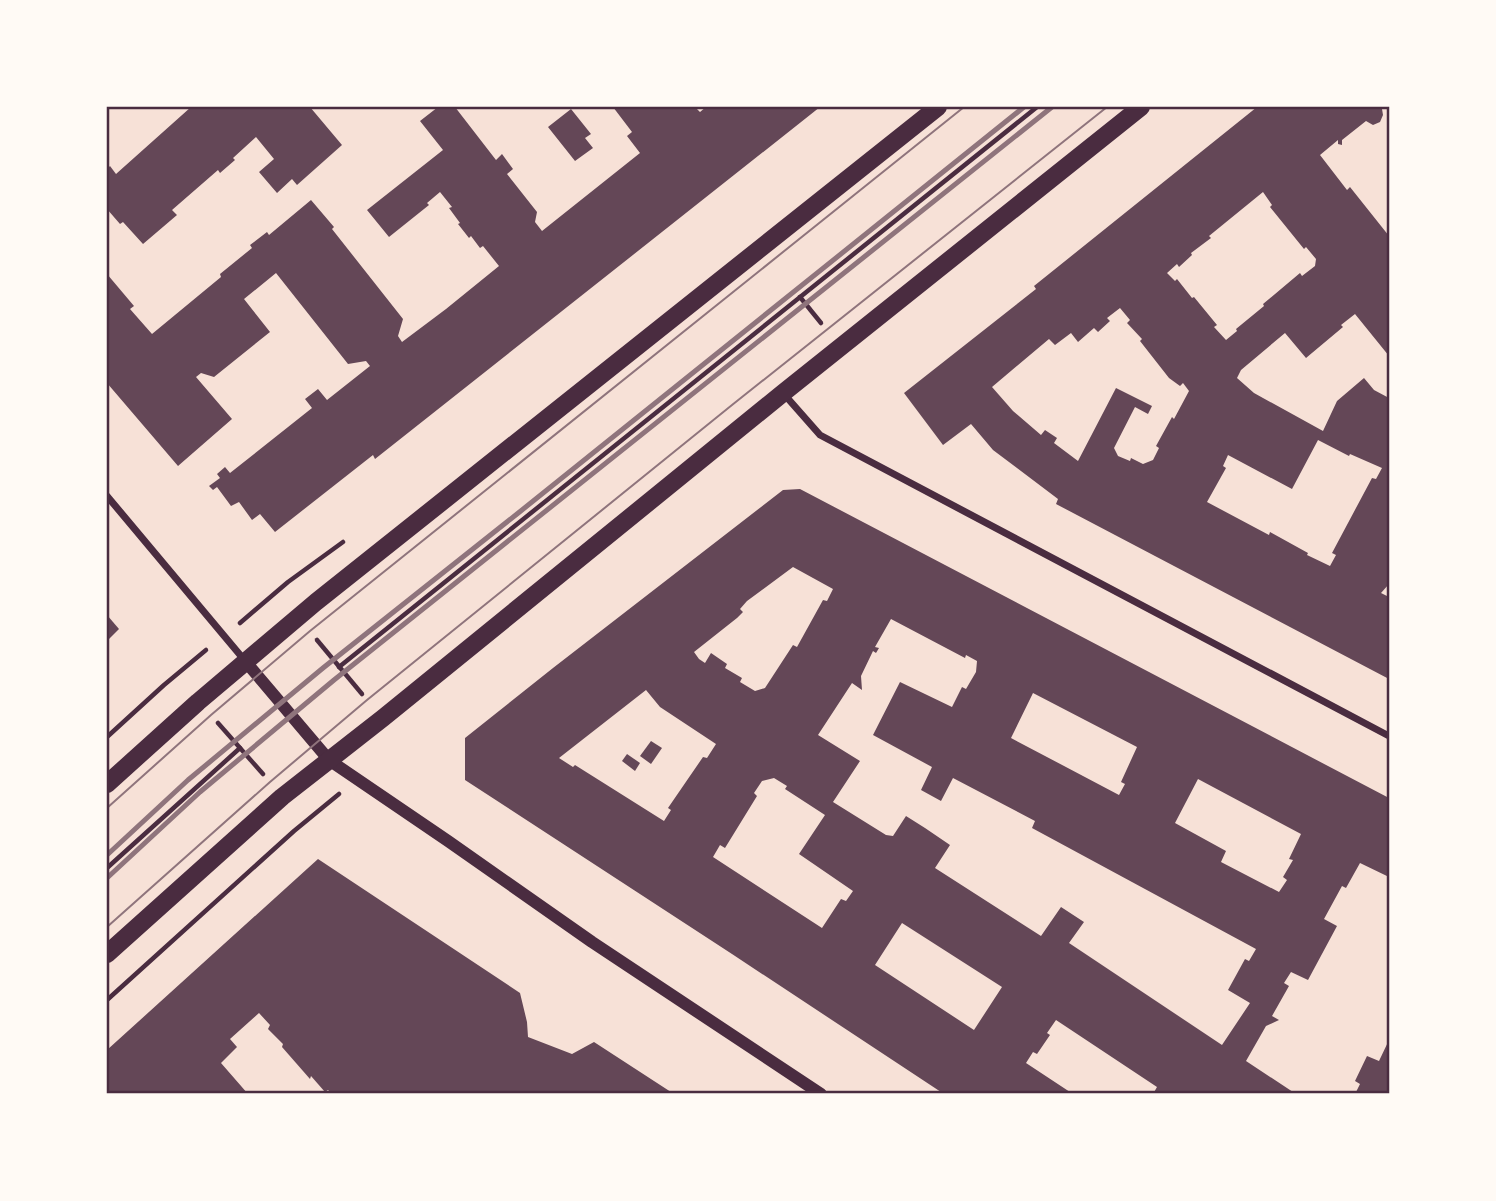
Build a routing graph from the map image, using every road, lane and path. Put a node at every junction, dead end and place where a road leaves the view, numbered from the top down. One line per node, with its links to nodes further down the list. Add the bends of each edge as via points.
1 (938, 107): 11 (main road)
2 (1037, 107): 4 (path)
3 (1140, 107): 6 (main road)
4 (800, 297): 5 (path); 12 (path)
5 (821, 323)
6 (783, 393): 15 (street, via 820,435); 18 (main road)
7 (107, 496): 9 (street)
8 (288, 582): 9 (path)
9 (224, 636): 11 (street); 16 (path)
10 (317, 640): 12 (path)
11 (246, 662): 18 (street); 21 (main road)
12 (339, 667): 13 (path)
13 (362, 694)
14 (218, 723): 17 (path)
15 (1389, 736)
16 (107, 737)
17 (240, 748): 19 (path); 22 (path)
18 (329, 760): 20 (street); 23 (main road)
19 (262, 774)
20 (357, 779): 24 (path); 25 (street)
21 (107, 784)
22 (107, 868)
23 (107, 954)
24 (107, 1000)
25 (821, 1094)

